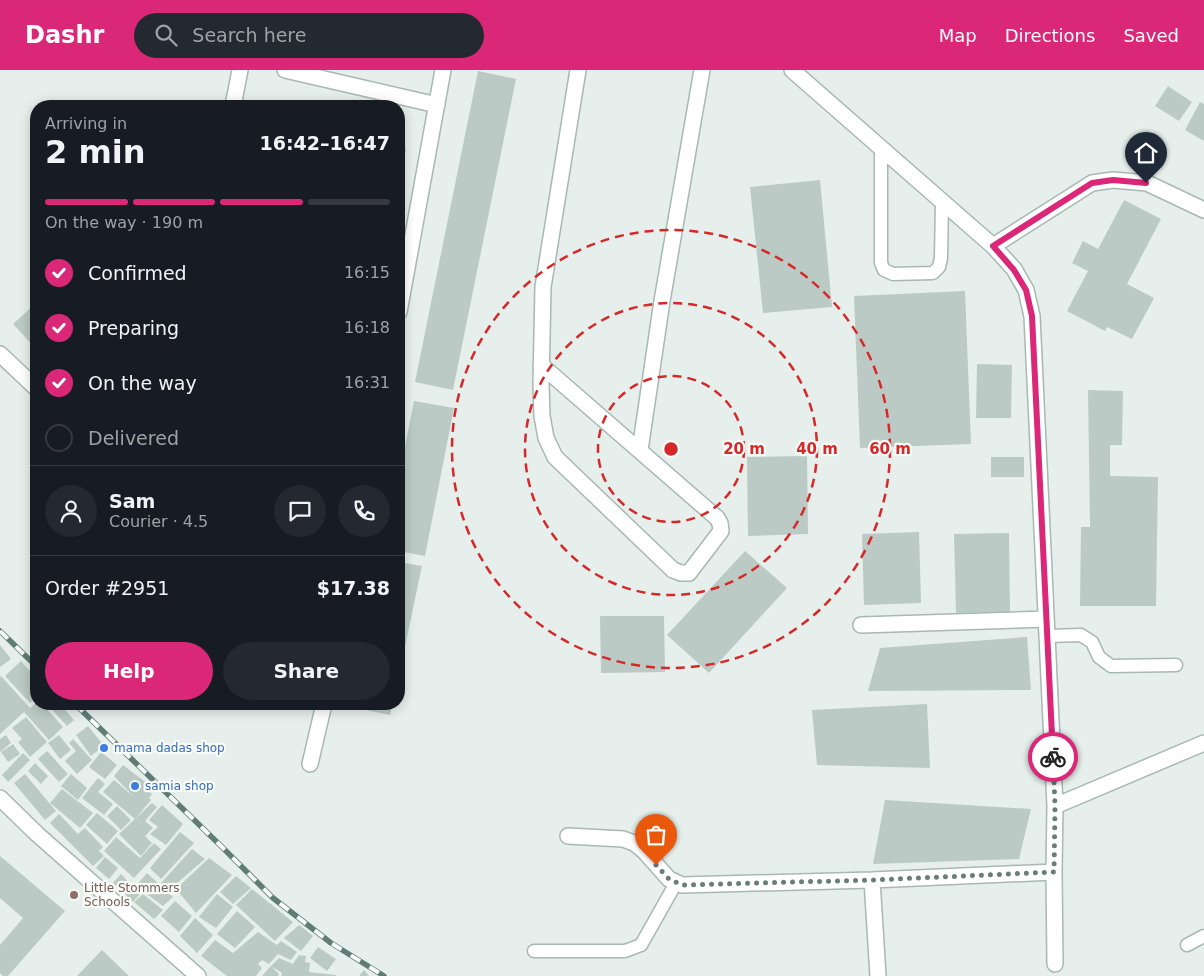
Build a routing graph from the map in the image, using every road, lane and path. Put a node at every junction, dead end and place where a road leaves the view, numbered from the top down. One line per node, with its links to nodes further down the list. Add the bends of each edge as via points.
1 (240, 70): 7 (street)
2 (285, 70): 8 (street)
3 (443, 70): 8 (street)
4 (578, 70): 15 (street, via 543,287)
5 (702, 70): 17 (street)
6 (792, 70): 9 (street)
7 (234, 100)
8 (437, 105): 13 (street)
9 (881, 148): 10 (street); 10 (lane, via 881,263 884,270 893,274 933,273 939,268)
10 (942, 202): 12 (street)
11 (1204, 210): 12 (street, via 1146,183 1113,180 1092,183)
12 (993, 246): 18 (street, via 1026,290 1032,316)
13 (405, 279)
14 (0, 354): 16 (street)
15 (541, 364): 17 (street); 17 (street, via 542,416 546,438 555,457 673,570 689,573 721,531 720,523)
16 (30, 382)
17 (640, 450)
18 (1046, 619): 19 (street); 20 (street)
19 (861, 625)
20 (1047, 636): 21 (lane, via 1081,635 1092,642 1098,656 1111,666); 26 (street)
21 (1176, 665)
22 (323, 710): 24 (street)
23 (1204, 743): 26 (street)
24 (310, 764)
25 (0, 798): 35 (street)
26 (1055, 806): 28 (street)
27 (568, 836): 30 (street, via 624,839 634,843)
28 (1054, 872): 29 (street); 34 (street)
29 (872, 880): 30 (street); 36 (street)
30 (676, 883): 33 (lane, via 641,944 625,951)
31 (1204, 936): 32 (lane)
32 (1187, 944)
33 (534, 951)
34 (1054, 964)
35 (198, 976)
36 (878, 976)

